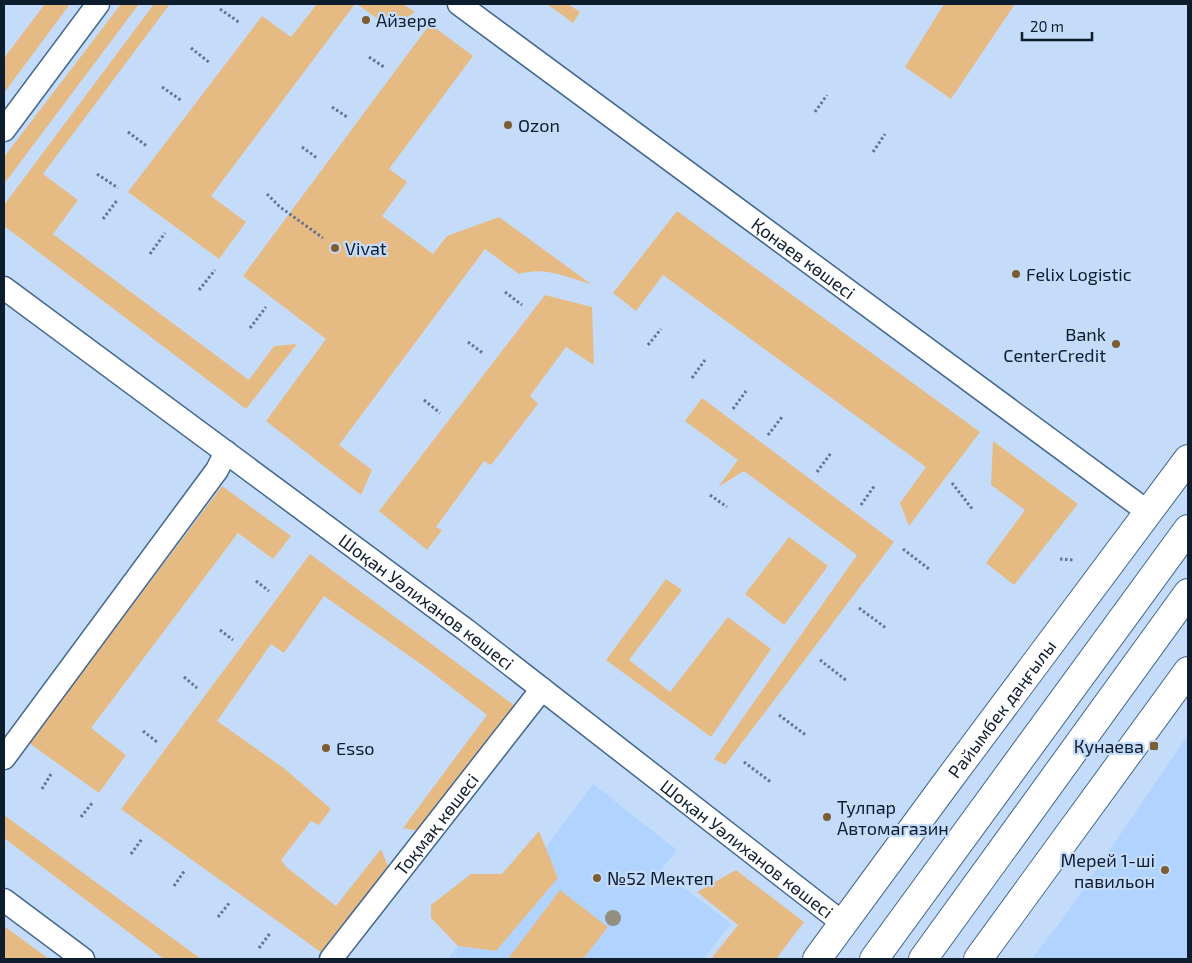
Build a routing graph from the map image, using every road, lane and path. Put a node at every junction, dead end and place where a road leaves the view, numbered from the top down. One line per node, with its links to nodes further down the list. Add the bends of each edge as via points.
1 (98, 4): 15 (street)
2 (459, 4): 59 (street, Қонаев көшесі)
3 (220, 8): 4 (path)
4 (240, 23)
5 (191, 48): 7 (path)
6 (369, 57): 8 (path)
7 (210, 63)
8 (384, 67)
9 (162, 87): 11 (path)
10 (827, 95): 13 (path)
11 (182, 101)
12 (332, 107): 14 (path)
13 (815, 112)
14 (347, 117)
15 (4, 130)
16 (128, 132): 18 (path)
17 (885, 134): 20 (path)
18 (148, 147)
19 (302, 147): 21 (path)
20 (873, 152)
21 (316, 158)
22 (97, 174): 23 (path)
23 (118, 188)
24 (267, 194): 28 (path)
25 (118, 199): 26 (path)
26 (104, 219)
27 (165, 233): 29 (path)
28 (323, 238)
29 (150, 254)
30 (214, 270): 32 (path)
31 (4, 288): 49 (street, Шоқан Уәлиханов көшесі)
32 (199, 290)
33 (505, 292): 34 (path)
34 (522, 305)
35 (266, 308): 36 (path)
36 (250, 328)
37 (661, 328): 39 (path)
38 (468, 342): 40 (path)
39 (648, 345)
40 (484, 354)
41 (705, 360): 42 (path)
42 (692, 378)
43 (746, 391): 45 (path)
44 (424, 400): 46 (path)
45 (732, 409)
46 (440, 413)
47 (782, 417): 48 (path)
48 (768, 435)
49 (226, 452): 77 (street, Шоқан Уәлиханов көшесі); 82 (street, via 217,470)
50 (831, 453): 52 (path)
51 (1188, 459): 59 (main road, Райымбек даңғылы)
52 (817, 472)
53 (952, 484): 58 (path)
54 (875, 485): 56 (path)
55 (710, 495): 57 (path)
56 (861, 505)
57 (727, 507)
58 (973, 510)
59 (1148, 512): 96 (main road, Райымбек даңғылы)
60 (1188, 529): 102 (main road)
61 (903, 549): 64 (path)
62 (1060, 559): 63 (path)
63 (1074, 560)
64 (930, 569)
65 (256, 581): 66 (path)
66 (269, 591)
67 (1188, 593): 103 (main road)
68 (860, 608): 69 (path)
69 (886, 628)
70 (220, 630): 71 (path)
71 (233, 640)
72 (820, 660): 75 (path)
73 (1188, 671): 104 (main road)
74 (184, 678): 76 (path)
75 (847, 681)
76 (197, 688)
77 (542, 689): 96 (street, Шоқан Уәлиханов көшесі); 100 (street, Тоқмақ көшесі)
78 (778, 715): 80 (path)
79 (143, 731): 81 (path)
80 (807, 736)
81 (157, 742)
82 (4, 758)
83 (744, 762): 85 (path)
84 (51, 774): 86 (path)
85 (772, 783)
86 (42, 789)
87 (92, 803): 88 (path)
88 (81, 817)
89 (142, 839): 90 (path)
90 (131, 854)
91 (185, 870): 92 (path)
92 (174, 886)
93 (4, 900): 99 (street)
94 (230, 902): 95 (path)
95 (218, 918)
96 (844, 924): 101 (main road, Райымбек даңғылы)
97 (271, 932): 98 (path)
98 (259, 948)
99 (83, 959)
100 (331, 959)
101 (817, 959)
102 (874, 959)
103 (923, 959)
104 (978, 959)

